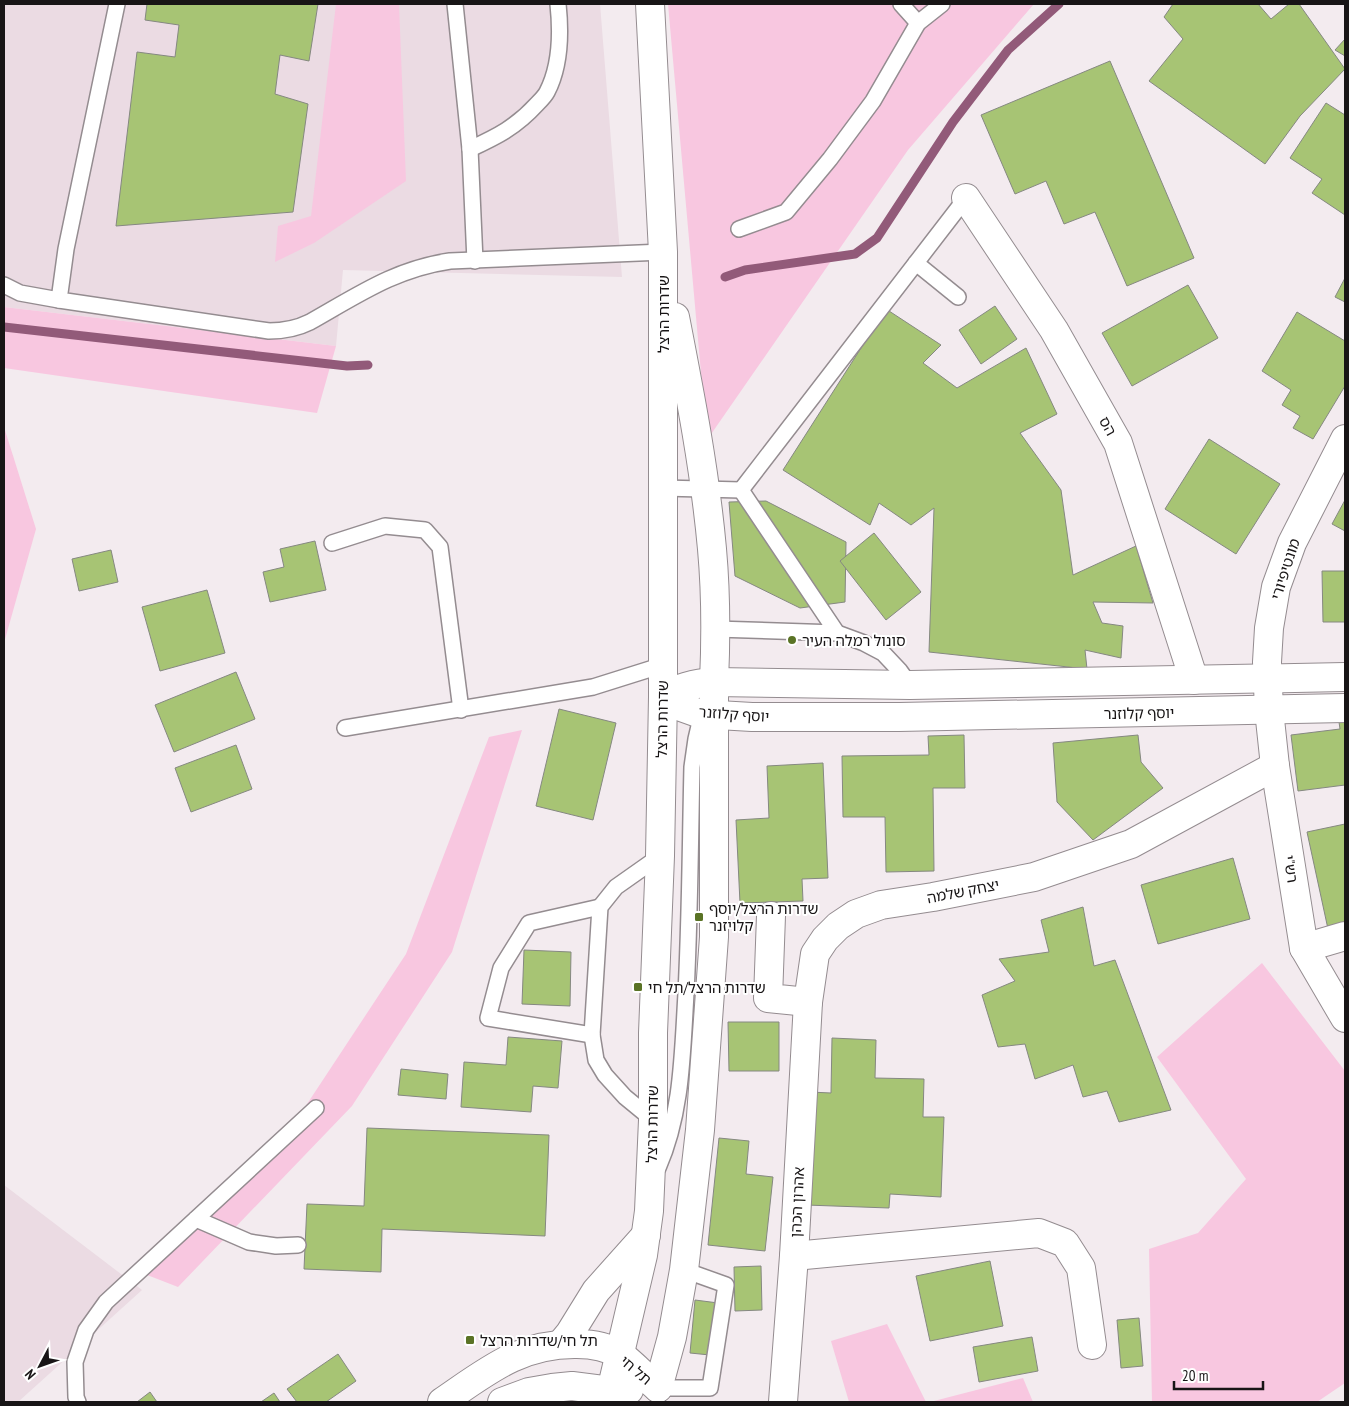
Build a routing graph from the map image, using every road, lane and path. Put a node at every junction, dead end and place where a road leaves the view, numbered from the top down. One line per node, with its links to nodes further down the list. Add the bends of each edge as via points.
1 (117, 4): 16 (lane)
2 (455, 4): 8 (lane)
3 (558, 4): 8 (lane, via 558,61 547,93 528,114 501,135)
4 (650, 4): 11 (street, שדרות הרצל)
5 (901, 4): 7 (lane)
6 (942, 4): 7 (lane)
7 (918, 23): 10 (lane, via 873,101 786,212)
8 (470, 149): 12 (lane)
9 (966, 198): 13 (lane); 27 (street, הס, via 1054,330 1118,443)
10 (739, 229)
11 (663, 252): 12 (lane); 18 (street, שדרות הרצל); 19 (street, שדרות הרצל)
12 (475, 261): 16 (lane, via 428,264 408,270 298,328 283,331)
13 (916, 263): 15 (lane); 20 (lane)
14 (4, 285): 16 (lane)
15 (958, 297)
16 (58, 300)
17 (1345, 439): 26 (street, מונטיפיורי, via 1292,542 1276,587 1269,628)
18 (663, 488): 19 (lane); 24 (street, שדרות הרצל)
19 (706, 489): 20 (lane); 22 (street, שדרות הרצל)
20 (741, 490): 23 (lane)
21 (332, 543): 32 (lane, via 385,526 425,530 440,547)
22 (716, 629): 23 (lane); 28 (street, שדרות הרצל)
23 (837, 633): 29 (lane, via 883,654)
24 (663, 665): 30 (street, שדרות הרצל); 32 (lane, via 593,687)
25 (1345, 677): 26 (street, יוסף קלוזנר)
26 (1268, 679): 27 (street, יוסף קלוזנר); 33 (street, מונטיפיורי)
27 (1194, 680): 29 (street, יוסף קלוזנר)
28 (714, 682): 29 (street, יוסף קלוזנר); 30 (street, יוסף קלוזנר, via 695,683); 34 (street, שדרות הרצל)
29 (910, 685)
30 (663, 697): 34 (street, יוסף קלוזנר, via 678,706); 37 (street, שדרות הרצל)
31 (1345, 708): 33 (street, יוסף קלוזנר)
32 (461, 710): 35 (lane)
33 (1269, 710): 34 (street, יוסף קלוזנר, via 899,717); 36 (street, רש"י)
34 (708, 715): 47 (lane, שדרות הרצל, via 692,767 681,1084 663,1158); 52 (street, שדרות הרצל, via 714,937 700,1130)
35 (345, 728)
36 (1275, 766): 41 (street, רש"י); 42 (street, יצחק שלמה, via 1131,844 1034,877 881,905 856,914 825,938 815,954)
37 (660, 856): 38 (lane, via 616,887); 46 (street, שדרות הרצל)
38 (600, 907): 44 (lane); 44 (lane, via 530,923 501,968 488,1018)
39 (771, 916): 42 (street, via 768,998)
40 (1345, 936): 41 (street)
41 (1304, 948): 43 (street, רש"י)
42 (808, 1002): 51 (street, אהרון הכהן)
43 (1345, 1018)
44 (592, 1035): 46 (lane, via 596,1060 605,1075)
45 (316, 1108): 48 (lane)
46 (653, 1120): 47 (street, שדרות הרצל)
47 (650, 1187): 49 (street, שדרות הרצל)
48 (196, 1219): 50 (lane, via 249,1242); 58 (lane, via 106,1302 86,1330 74,1362)
49 (646, 1235): 53 (street, via 596,1291); 55 (street, שדרות הרצל)
50 (298, 1245)
51 (794, 1256): 54 (street, via 1039,1234 1065,1243 1081,1268); 61 (street, אהרון הכהן)
52 (684, 1270): 56 (street, שדרות הרצל, via 672,1337); 56 (lane, via 726,1285 710,1388)
53 (562, 1344): 55 (street, תל חי, via 599,1346); 59 (street, תל חי, via 537,1348 508,1359)
54 (1092, 1345)
55 (620, 1355): 56 (street, תל חי); 57 (street, שדרות הרצל)
56 (658, 1388): 57 (street, תל חי)
57 (611, 1391): 60 (street, תל חי, via 572,1386 552,1388 528,1392)
58 (78, 1402)
59 (442, 1402)
60 (502, 1402)
61 (783, 1402)

